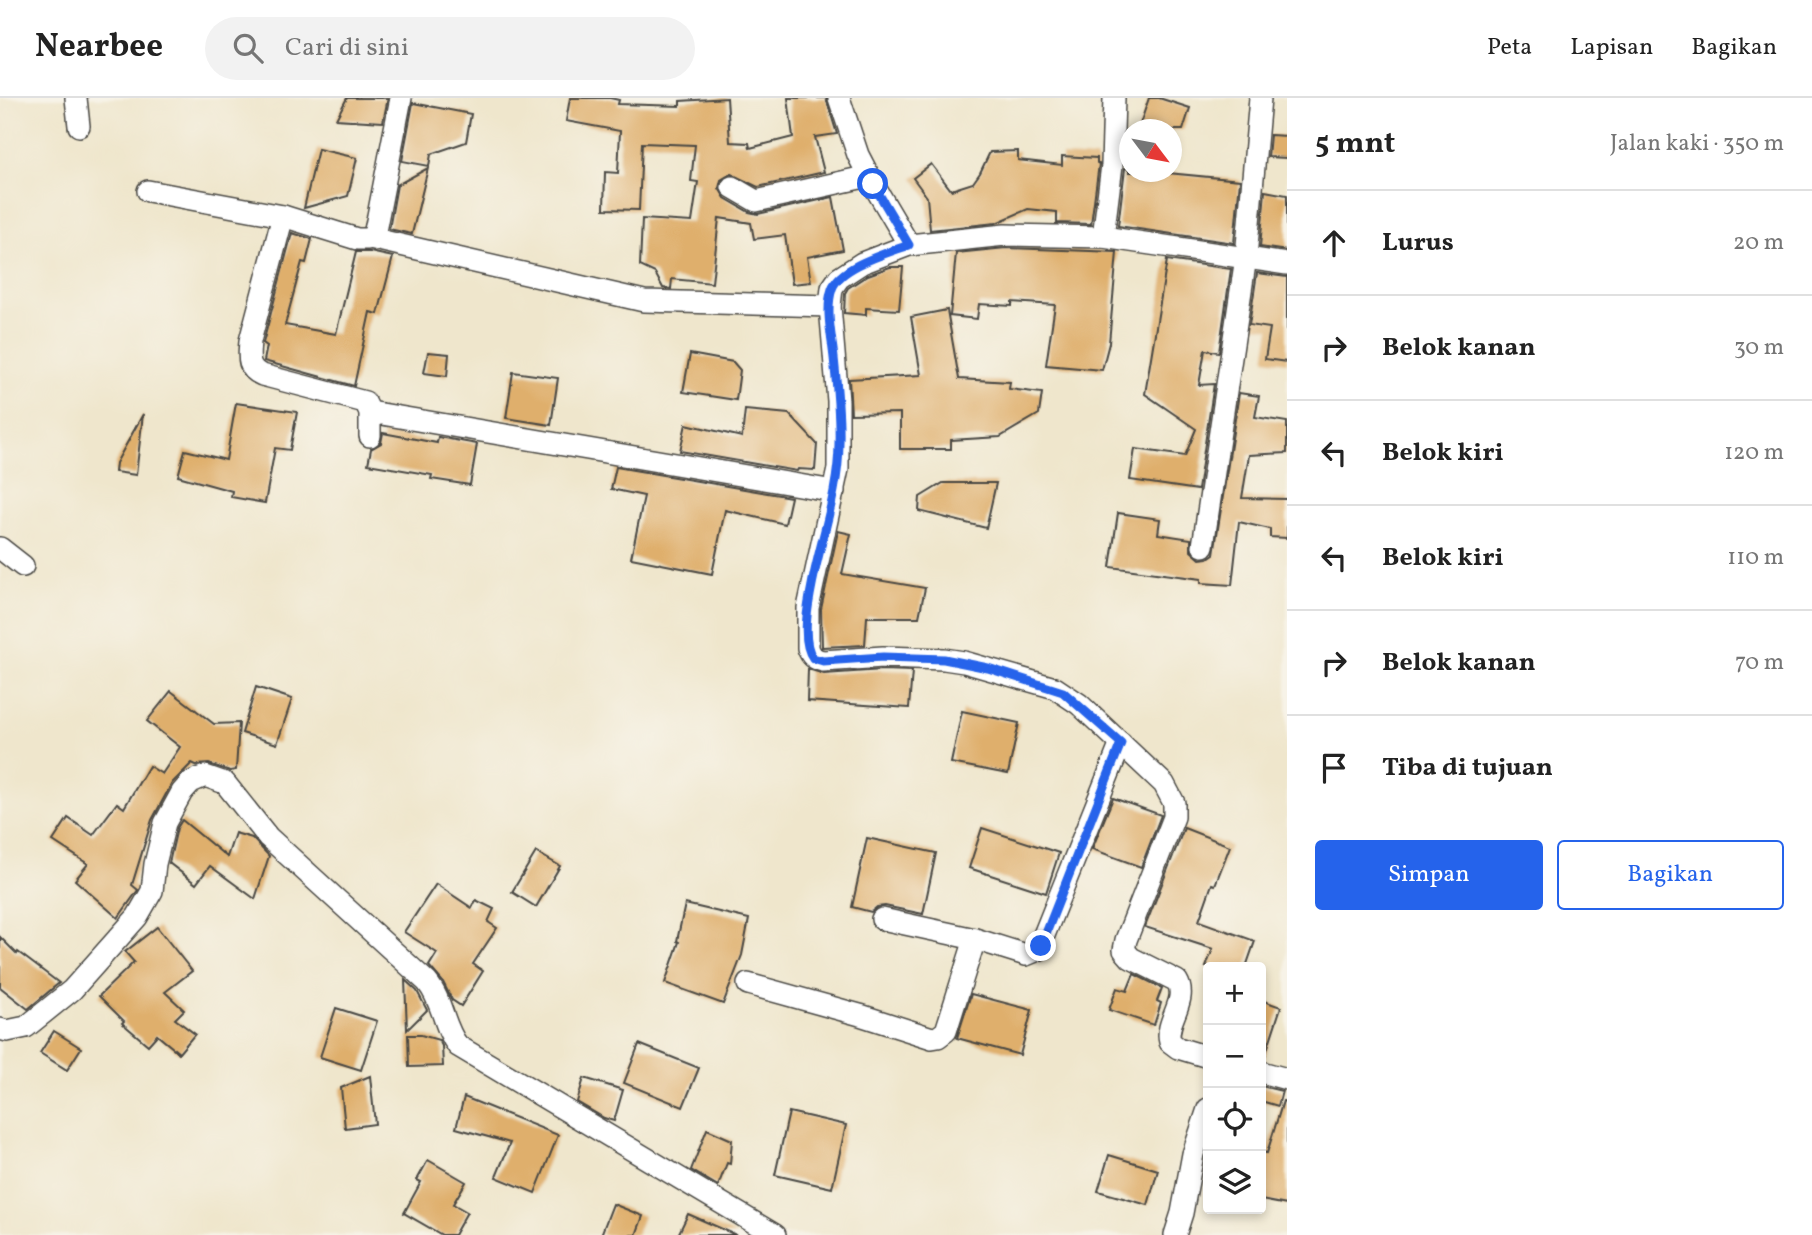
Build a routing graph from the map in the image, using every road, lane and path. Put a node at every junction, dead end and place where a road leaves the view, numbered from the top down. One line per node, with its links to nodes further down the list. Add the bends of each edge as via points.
1 (76, 98): 6 (street)
2 (401, 98): 12 (street)
3 (839, 98): 7 (street)
4 (1114, 98): 11 (street)
5 (1260, 98): 14 (street)
6 (79, 126)
7 (869, 176): 8 (street, via 756,201); 13 (street)
8 (732, 187)
9 (148, 191): 10 (street)
10 (283, 216): 12 (street, via 357,239); 17 (street, via 250,341 250,365 262,375 361,400)
11 (1103, 237): 13 (street, via 1005,235); 14 (street)
12 (370, 238): 16 (street, via 644,301)
13 (909, 245): 16 (street, via 862,263 839,278 832,288)
14 (1246, 257): 15 (street); 20 (street)
15 (1287, 264)
16 (830, 306): 19 (street, via 839,434)
17 (370, 412): 18 (street); 19 (street)
18 (370, 436)
19 (834, 491): 23 (street, via 808,608 808,648 813,658 944,659 988,668 1063,692)
20 (1203, 546)
21 (0, 548): 22 (street)
22 (23, 566)
23 (1121, 743): 25 (street, via 1041,946 1026,955); 28 (street, via 1164,784 1175,810 1124,950 1177,981 1181,994 1168,1032 1170,1042)
24 (882, 919): 25 (street)
25 (975, 939): 26 (street, via 948,1026 938,1037)
26 (748, 984)
27 (0, 1029): 32 (street, via 26,1027 72,990 137,917 152,891 159,842 181,792 198,778 212,777 225,783 268,837 427,982 458,1046)
28 (1203, 1056)
29 (1266, 1073): 30 (street)
30 (1287, 1079)
31 (1203, 1124): 33 (street)
32 (775, 1235)
33 (1175, 1235)

